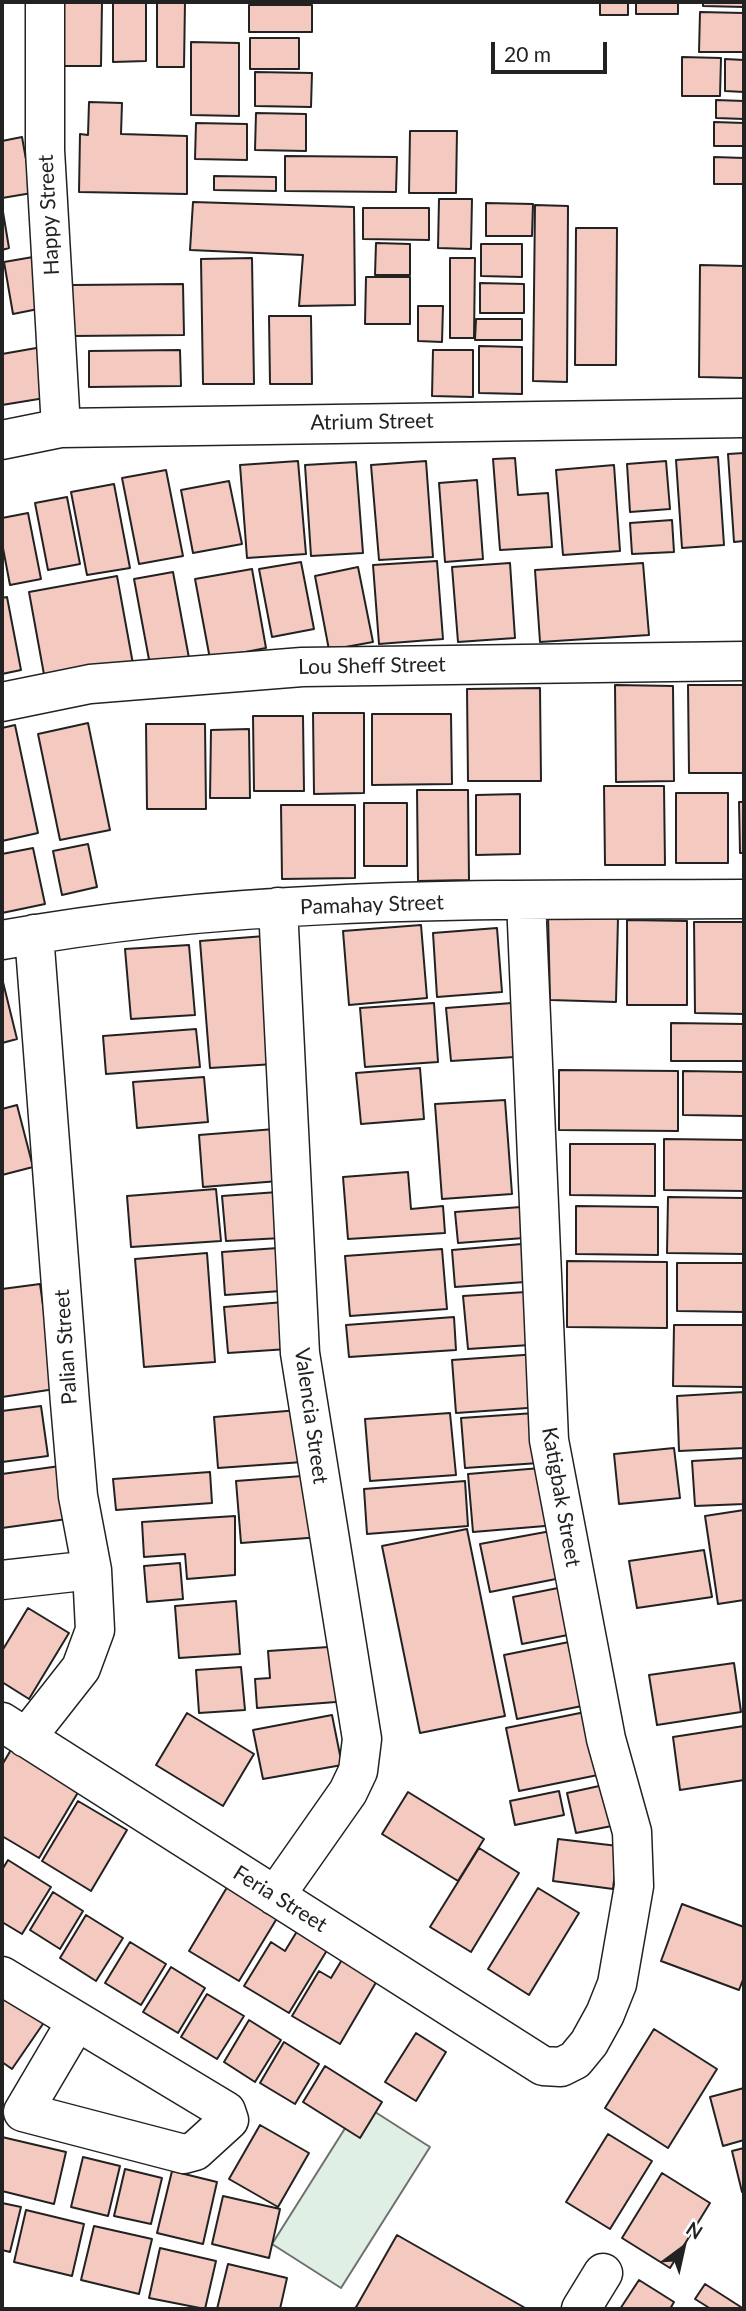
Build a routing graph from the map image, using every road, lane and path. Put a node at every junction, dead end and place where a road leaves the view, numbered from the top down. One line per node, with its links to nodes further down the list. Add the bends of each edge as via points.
1 (45, 2): 3 (street, Happy Street, via 45,150)
2 (744, 418): 3 (street, Atrium Street)
3 (61, 428): 4 (street, Atrium Street)
4 (2, 440)
5 (744, 661): 6 (street, Lou Sheff Street, via 302,667 90,684)
6 (2, 702)
7 (744, 899): 8 (street, Pamahay Street)
8 (526, 900): 9 (street, Pamahay Street); 17 (street, Katigbak Street, via 549,1440 606,1739 632,1832 634,1886 617,1984 605,2014 575,2060)
9 (278, 907): 10 (street, Pamahay Street, via 147,917); 14 (street, Valencia Street, via 300,1353 362,1739 358,1771 348,1792)
10 (18, 937): 11 (street, Palian Street, via 75,1456)
11 (92, 1570): 12 (street); 13 (street, Palian Street, via 95,1630 81,1668)
12 (2, 1580)
13 (14, 1730): 14 (street, Feria Street)
14 (275, 1896): 17 (street, Feria Street, via 523,2055 543,2066)
15 (2, 1976): 16 (street)
16 (76, 2022): 16 (street, via 23,2112 184,2154 195,2151 229,2120 226,2111)
17 (561, 2067)
18 (603, 2273): 19 (street)
19 (581, 2309)

